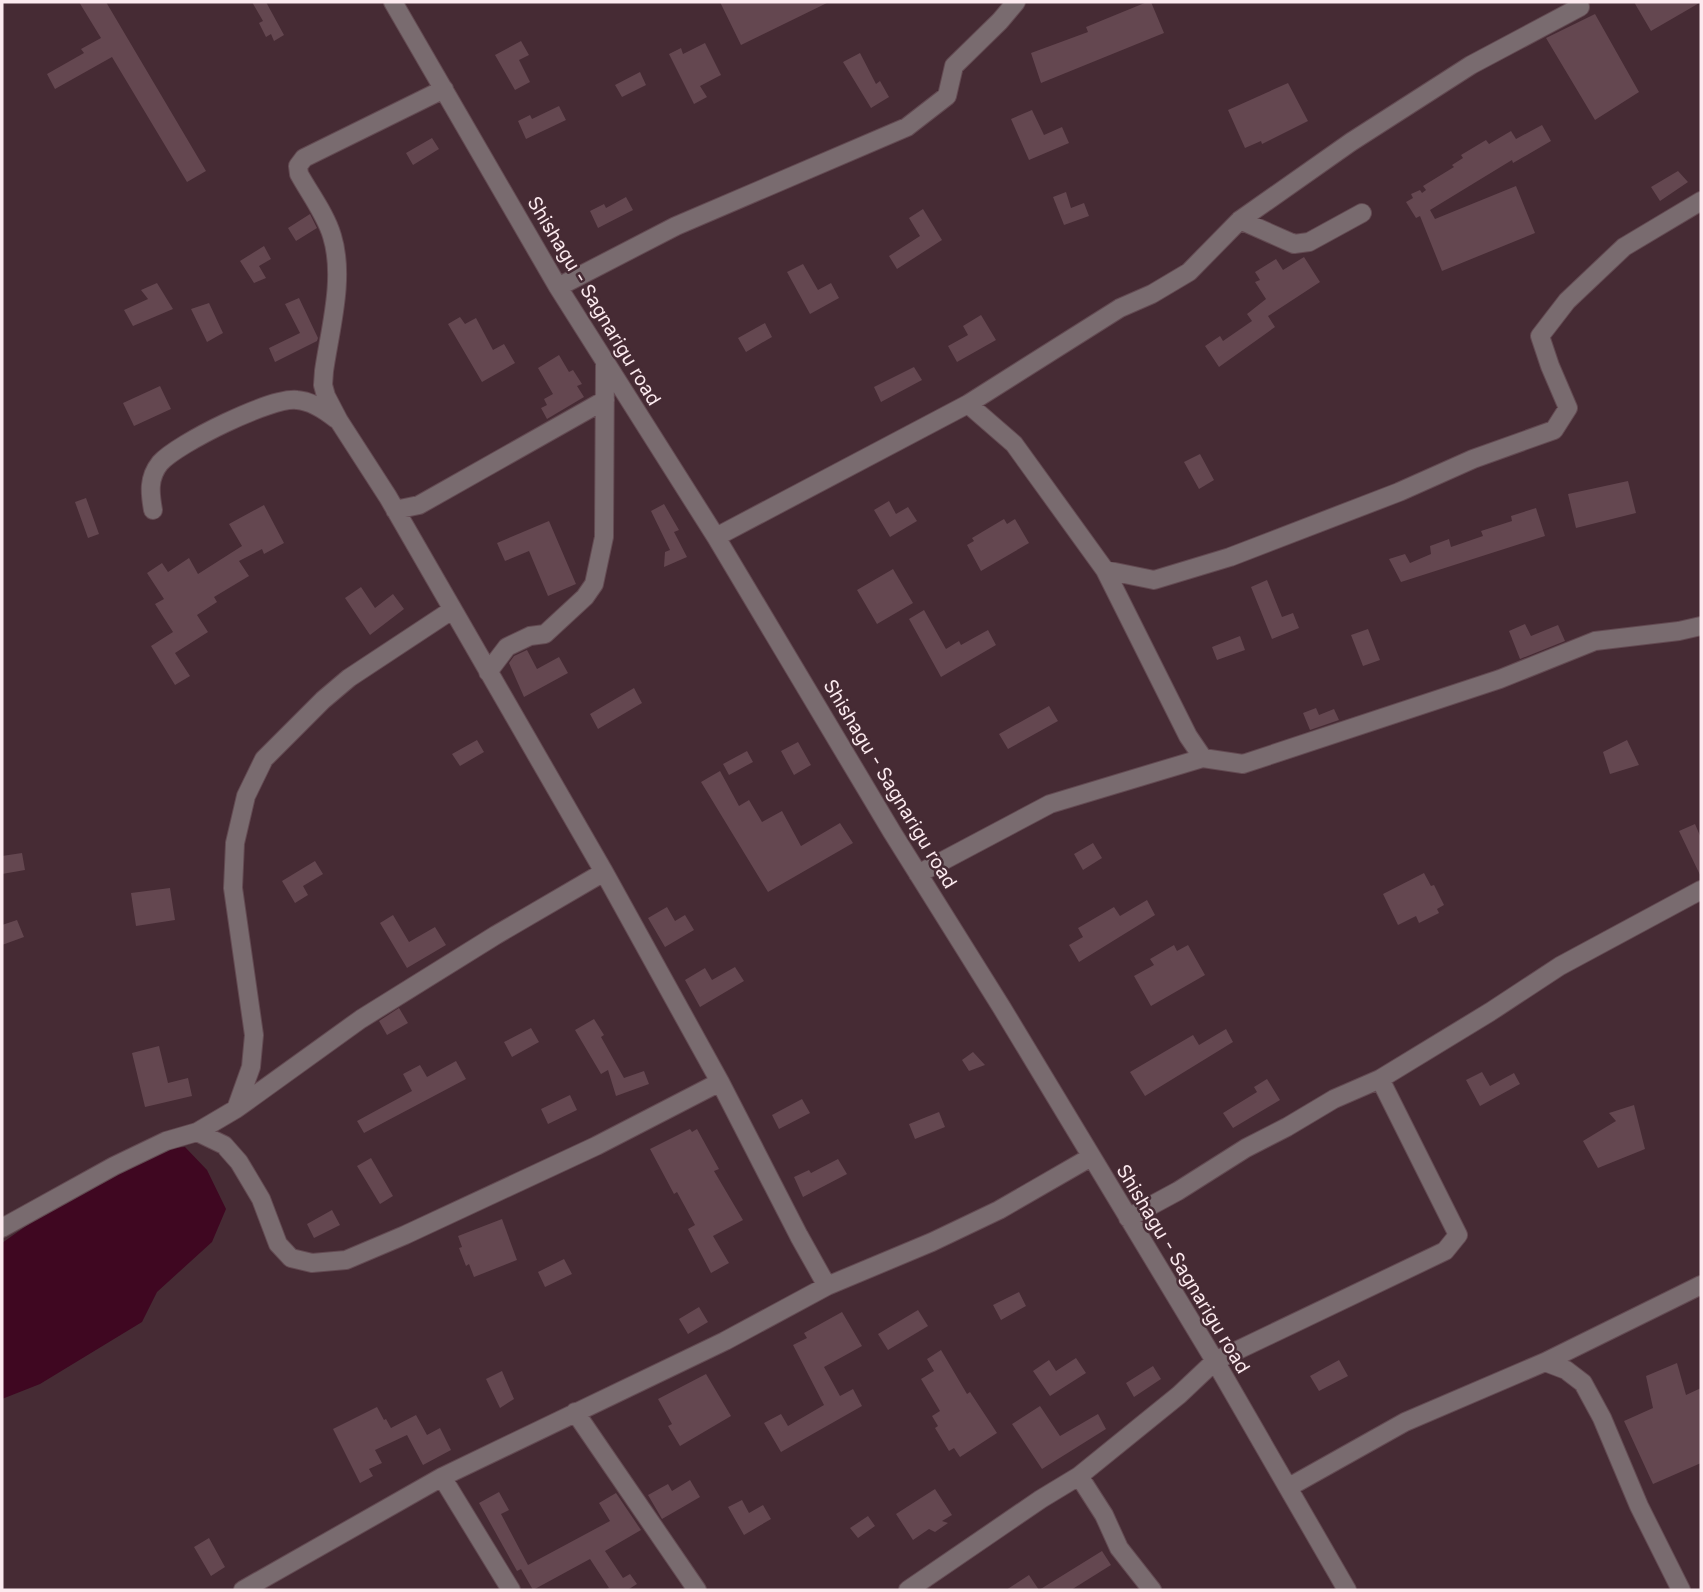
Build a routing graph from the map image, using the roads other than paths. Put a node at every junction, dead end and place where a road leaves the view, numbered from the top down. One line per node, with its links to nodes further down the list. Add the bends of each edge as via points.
1 (393, 2): 4 (street, Shishagu - Sagnarigu road)
2 (1016, 2): 8 (street, via 954,66 947,96 907,127 676,226)
3 (1580, 7): 7 (street, via 1471,65)
4 (444, 89): 8 (street, Shishagu - Sagnarigu road); 12 (street, via 333,142 298,166 328,225 336,254 323,385)
5 (1701, 201): 16 (street, via 1625,247 1567,301 1540,336 1568,408 1554,430 1230,557 1154,580)
6 (1362, 213): 7 (street, via 1309,242 1294,244)
7 (1240, 220): 11 (street, via 1189,272 1120,308)
8 (558, 287): 9 (street, Shishagu - Sagnarigu road)
9 (605, 361): 10 (street); 15 (street, Shishagu - Sagnarigu road)
10 (605, 400): 14 (street, via 419,505); 19 (street, via 604,537 594,584 545,634 508,647)
11 (968, 404): 15 (street); 16 (street, via 1014,444)
12 (339, 421): 13 (street, via 298,399 240,417 161,463 149,488); 14 (street)
13 (153, 510)
14 (396, 510): 17 (street)
15 (716, 537): 22 (street, Shishagu - Sagnarigu road)
16 (1105, 570): 20 (street)
17 (452, 610): 19 (street); 26 (street, via 323,700 264,759 246,796 235,843 233,888 254,1035 251,1068)
18 (1701, 626): 20 (street, via 1595,641 1500,679 1243,764)
19 (488, 672): 21 (street)
20 (1203, 758): 22 (street, via 1050,804)
21 (604, 872): 25 (street); 26 (street, via 361,1019)
22 (918, 874): 28 (street, Shishagu - Sagnarigu road)
23 (1701, 890): 24 (street, via 1560,966)
24 (1380, 1079): 29 (street, via 1334,1099); 33 (street, via 1458,1235 1445,1251)
25 (720, 1082): 27 (street, via 405,1235 346,1259 312,1264 291,1258 278,1244 261,1199 239,1162 224,1144); 32 (street)
26 (236, 1109): 27 (street)
27 (197, 1132): 30 (street, via 114,1166)
28 (1091, 1157): 29 (street, Shishagu - Sagnarigu road); 32 (street, via 980,1220)
29 (1128, 1218): 33 (street, Shishagu - Sagnarigu road)
30 (2, 1228)
31 (1701, 1285): 34 (street)
32 (827, 1286): 35 (street)
33 (1215, 1361): 36 (street); 38 (street, Shishagu - Sagnarigu road)
34 (1545, 1362): 38 (street, via 1405,1422); 45 (street, via 1583,1383)
35 (575, 1412): 37 (street); 41 (street)
36 (1079, 1476): 42 (street); 43 (street, via 1119,1548)
37 (442, 1477): 39 (street); 40 (street)
38 (1289, 1488): 44 (street, Shishagu - Sagnarigu road)
39 (243, 1590)
40 (511, 1590)
41 (697, 1590)
42 (908, 1590)
43 (1152, 1590)
44 (1347, 1590)
45 (1681, 1590)

